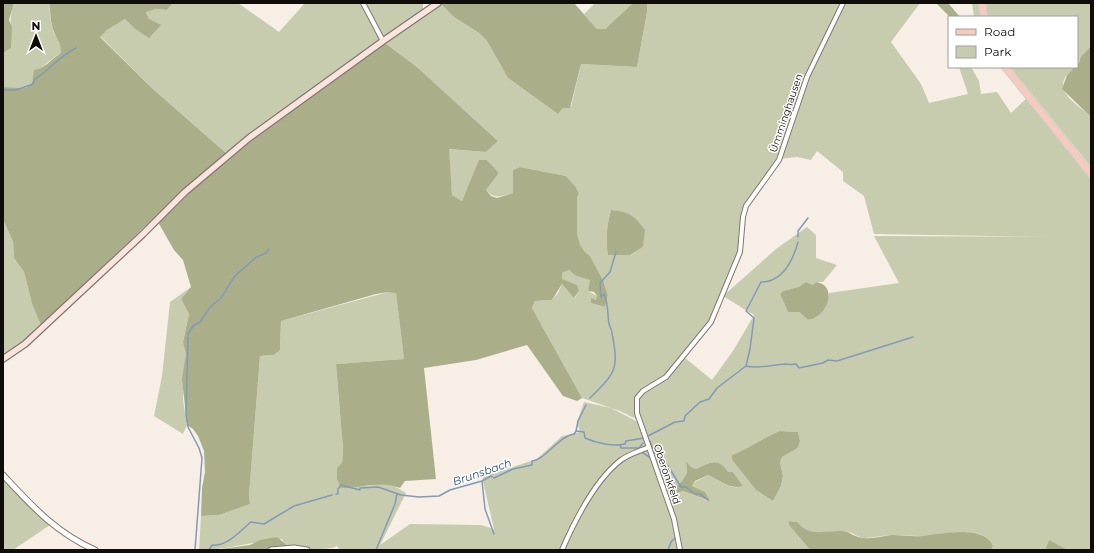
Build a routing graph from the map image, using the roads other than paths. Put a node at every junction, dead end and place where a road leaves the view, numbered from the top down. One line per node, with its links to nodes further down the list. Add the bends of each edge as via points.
1 (362, 3): 6 (street)
2 (438, 3): 6 (main road)
3 (843, 3): 10 (street, Ümminghausen, via 807,77 779,160 743,213 740,252 711,322 666,377 639,395)
4 (982, 3): 5 (main road)
5 (984, 16)
6 (383, 41): 9 (main road, via 232,153 185,192 25,344)
7 (1006, 68): 8 (main road)
8 (1091, 174)
9 (3, 359)
10 (636, 404): 11 (street, Oberönkfeld)
11 (649, 447): 16 (street, via 622,460 606,475 586,503); 17 (street, Oberönkfeld, via 674,519)
12 (3, 474): 13 (street, via 46,520 71,538)
13 (95, 550)
14 (271, 550): 15 (street)
15 (307, 550)
16 (562, 550)
17 (680, 550)

